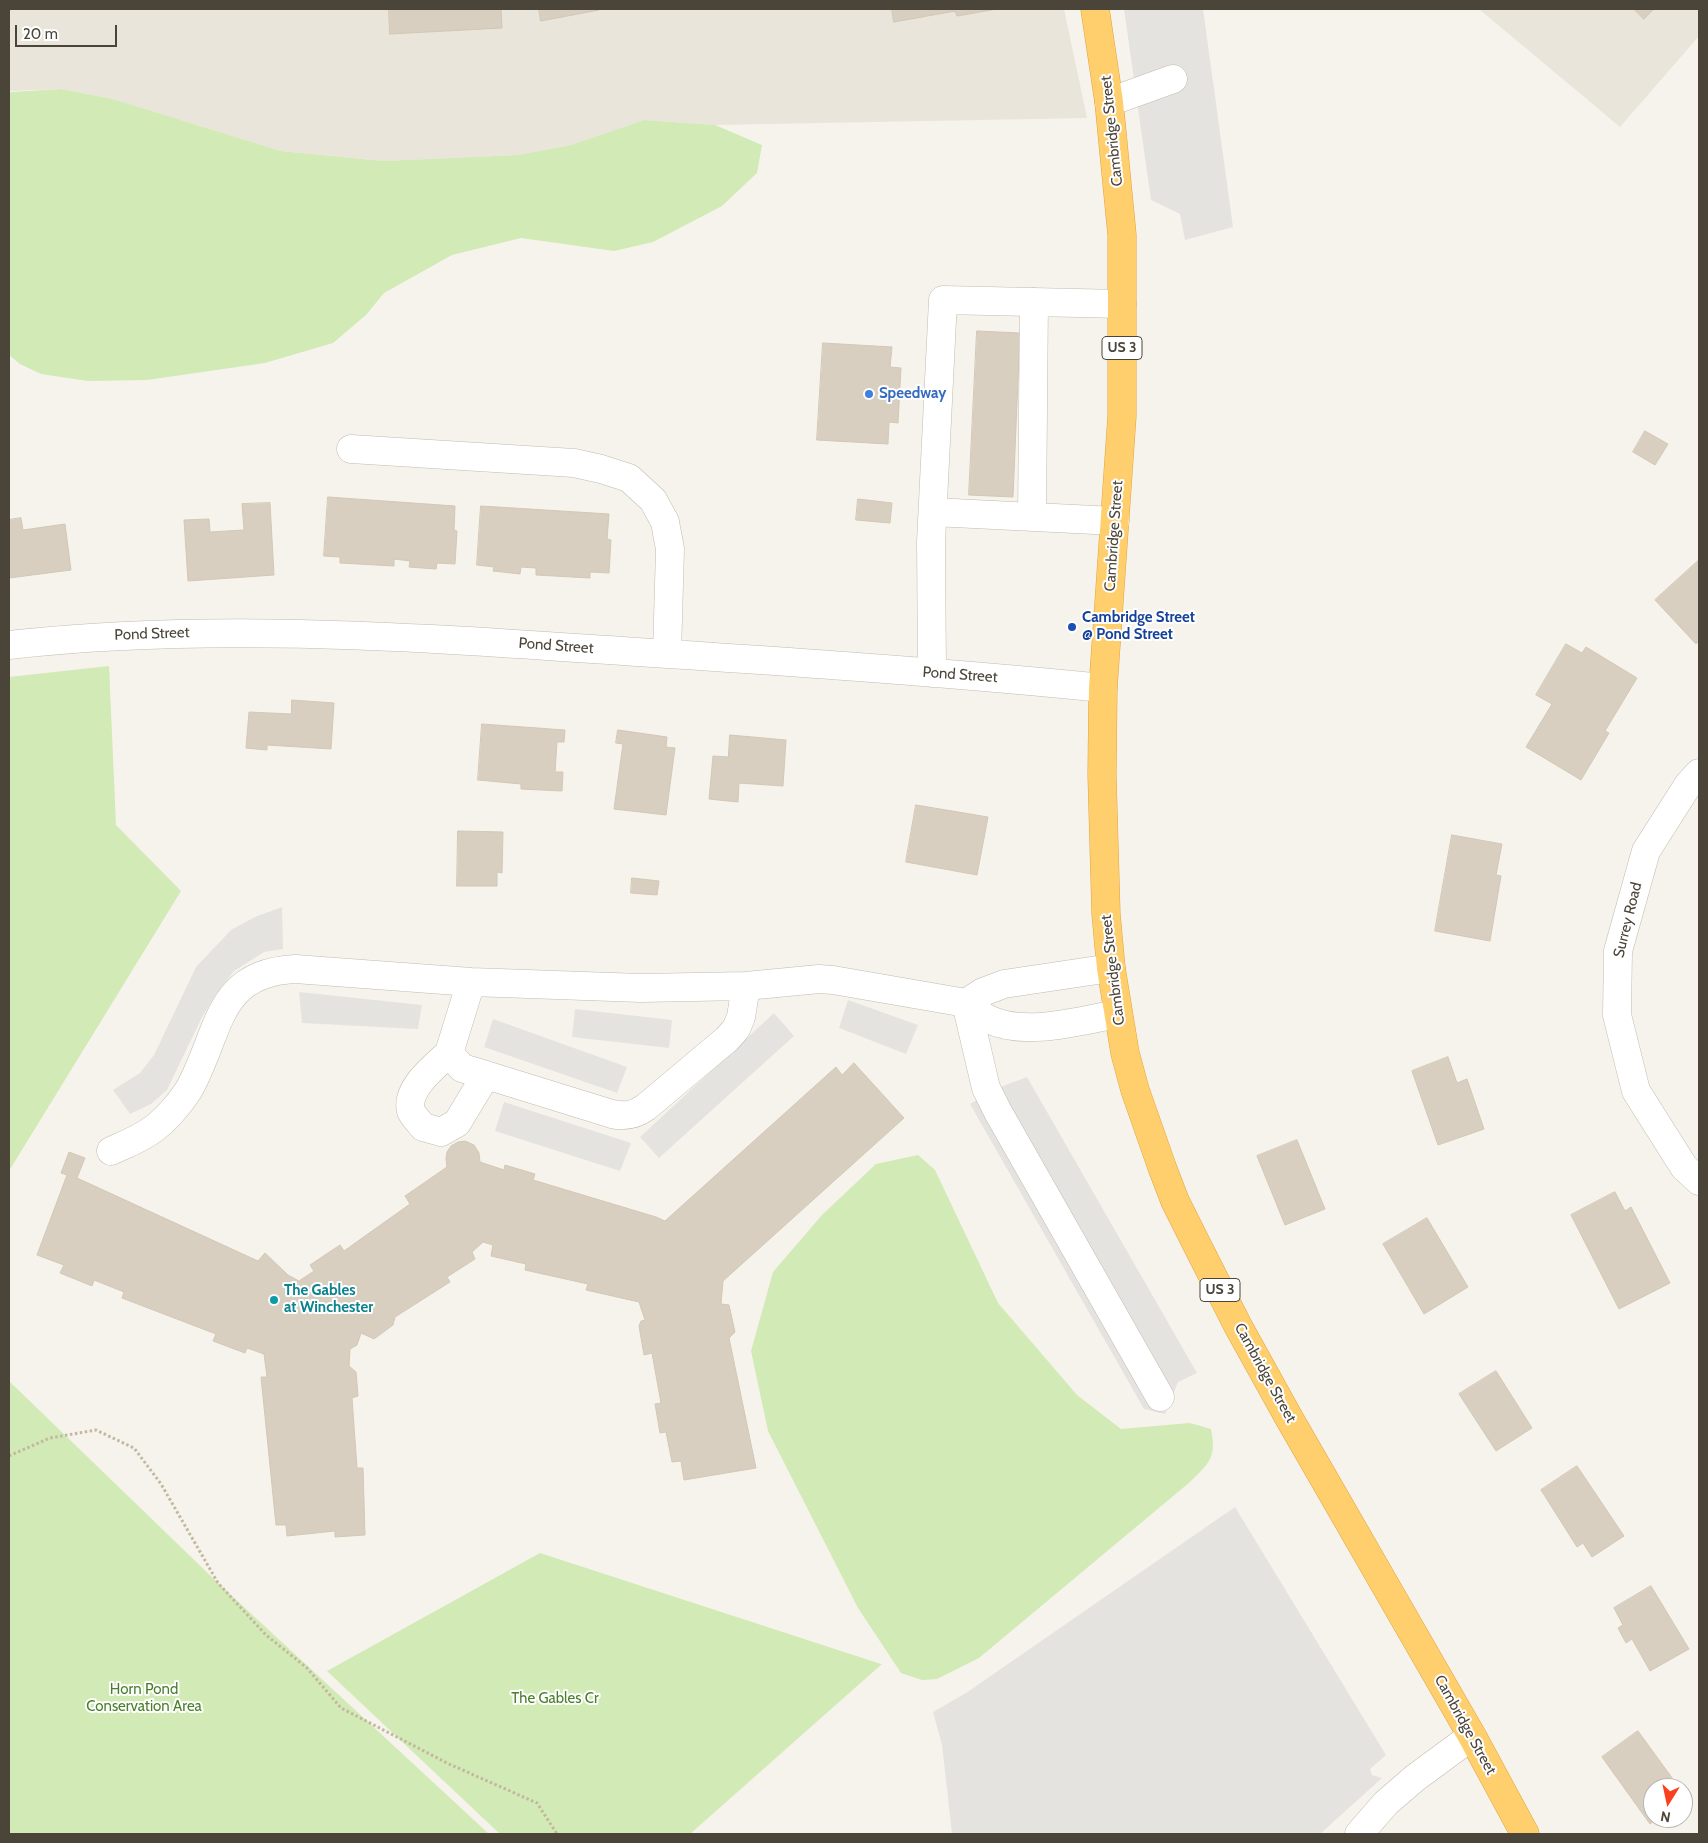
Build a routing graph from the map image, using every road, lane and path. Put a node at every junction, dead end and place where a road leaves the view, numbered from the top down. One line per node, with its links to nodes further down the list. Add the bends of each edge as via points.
1 (1095, 9): 3 (highway, Cambridge Street / US 3)
2 (1173, 79): 3 (street)
3 (1109, 102): 5 (highway, Cambridge Street / US 3, via 1122,235)
4 (1034, 302): 5 (street); 7 (street, via 943,300); 8 (street)
5 (1122, 304): 9 (highway, Cambridge Street / US 3, via 1122,416)
6 (351, 449): 11 (street, via 574,463 629,478 653,500 665,522 670,549)
7 (933, 512): 8 (street); 12 (street)
8 (1032, 517): 9 (street)
9 (1115, 521): 13 (highway, Cambridge Street / US 3)
10 (9, 645): 11 (street, Pond Street, via 102,636 260,632 426,638)
11 (667, 654): 12 (street, Pond Street)
12 (932, 673): 13 (street, Pond Street)
13 (1103, 688): 15 (highway, Cambridge Street / US 3, via 1104,859)
14 (1699, 773): 23 (street, Surrey Road, via 1646,851 1618,951 1617,1015 1636,1091 1684,1167)
15 (1110, 968): 18 (street, via 1004,984); 19 (highway, Cambridge Street / US 3)
16 (471, 982): 17 (street, via 642,988); 20 (street); 22 (street, via 295,969 258,976 232,996 188,1092 150,1132)
17 (746, 986): 18 (street, via 833,980); 21 (street, via 741,1017 731,1034 646,1107 633,1114 612,1114)
18 (966, 1003): 19 (street, via 988,1019 1011,1026 1044,1027); 24 (street, via 986,1088)
19 (1117, 1014): 26 (highway, Cambridge Street / US 3, via 1135,1090 1179,1210 1238,1326)
20 (449, 1053): 21 (street, via 462,1068); 21 (street, via 420,1081 412,1096 411,1111 423,1127 441,1132 457,1123)
21 (486, 1075)
22 (111, 1151)
23 (1699, 1181)
24 (1160, 1397)
25 (9, 1456): 27 (path, via 50,1438 96,1430 134,1448 161,1484 218,1583 266,1635 306,1668 341,1708 449,1764 538,1803)
26 (1472, 1736): 28 (street, via 1414,1778); 29 (highway, Cambridge Street / US 3)
27 (557, 1834)
28 (1358, 1834)
29 (1524, 1834)

